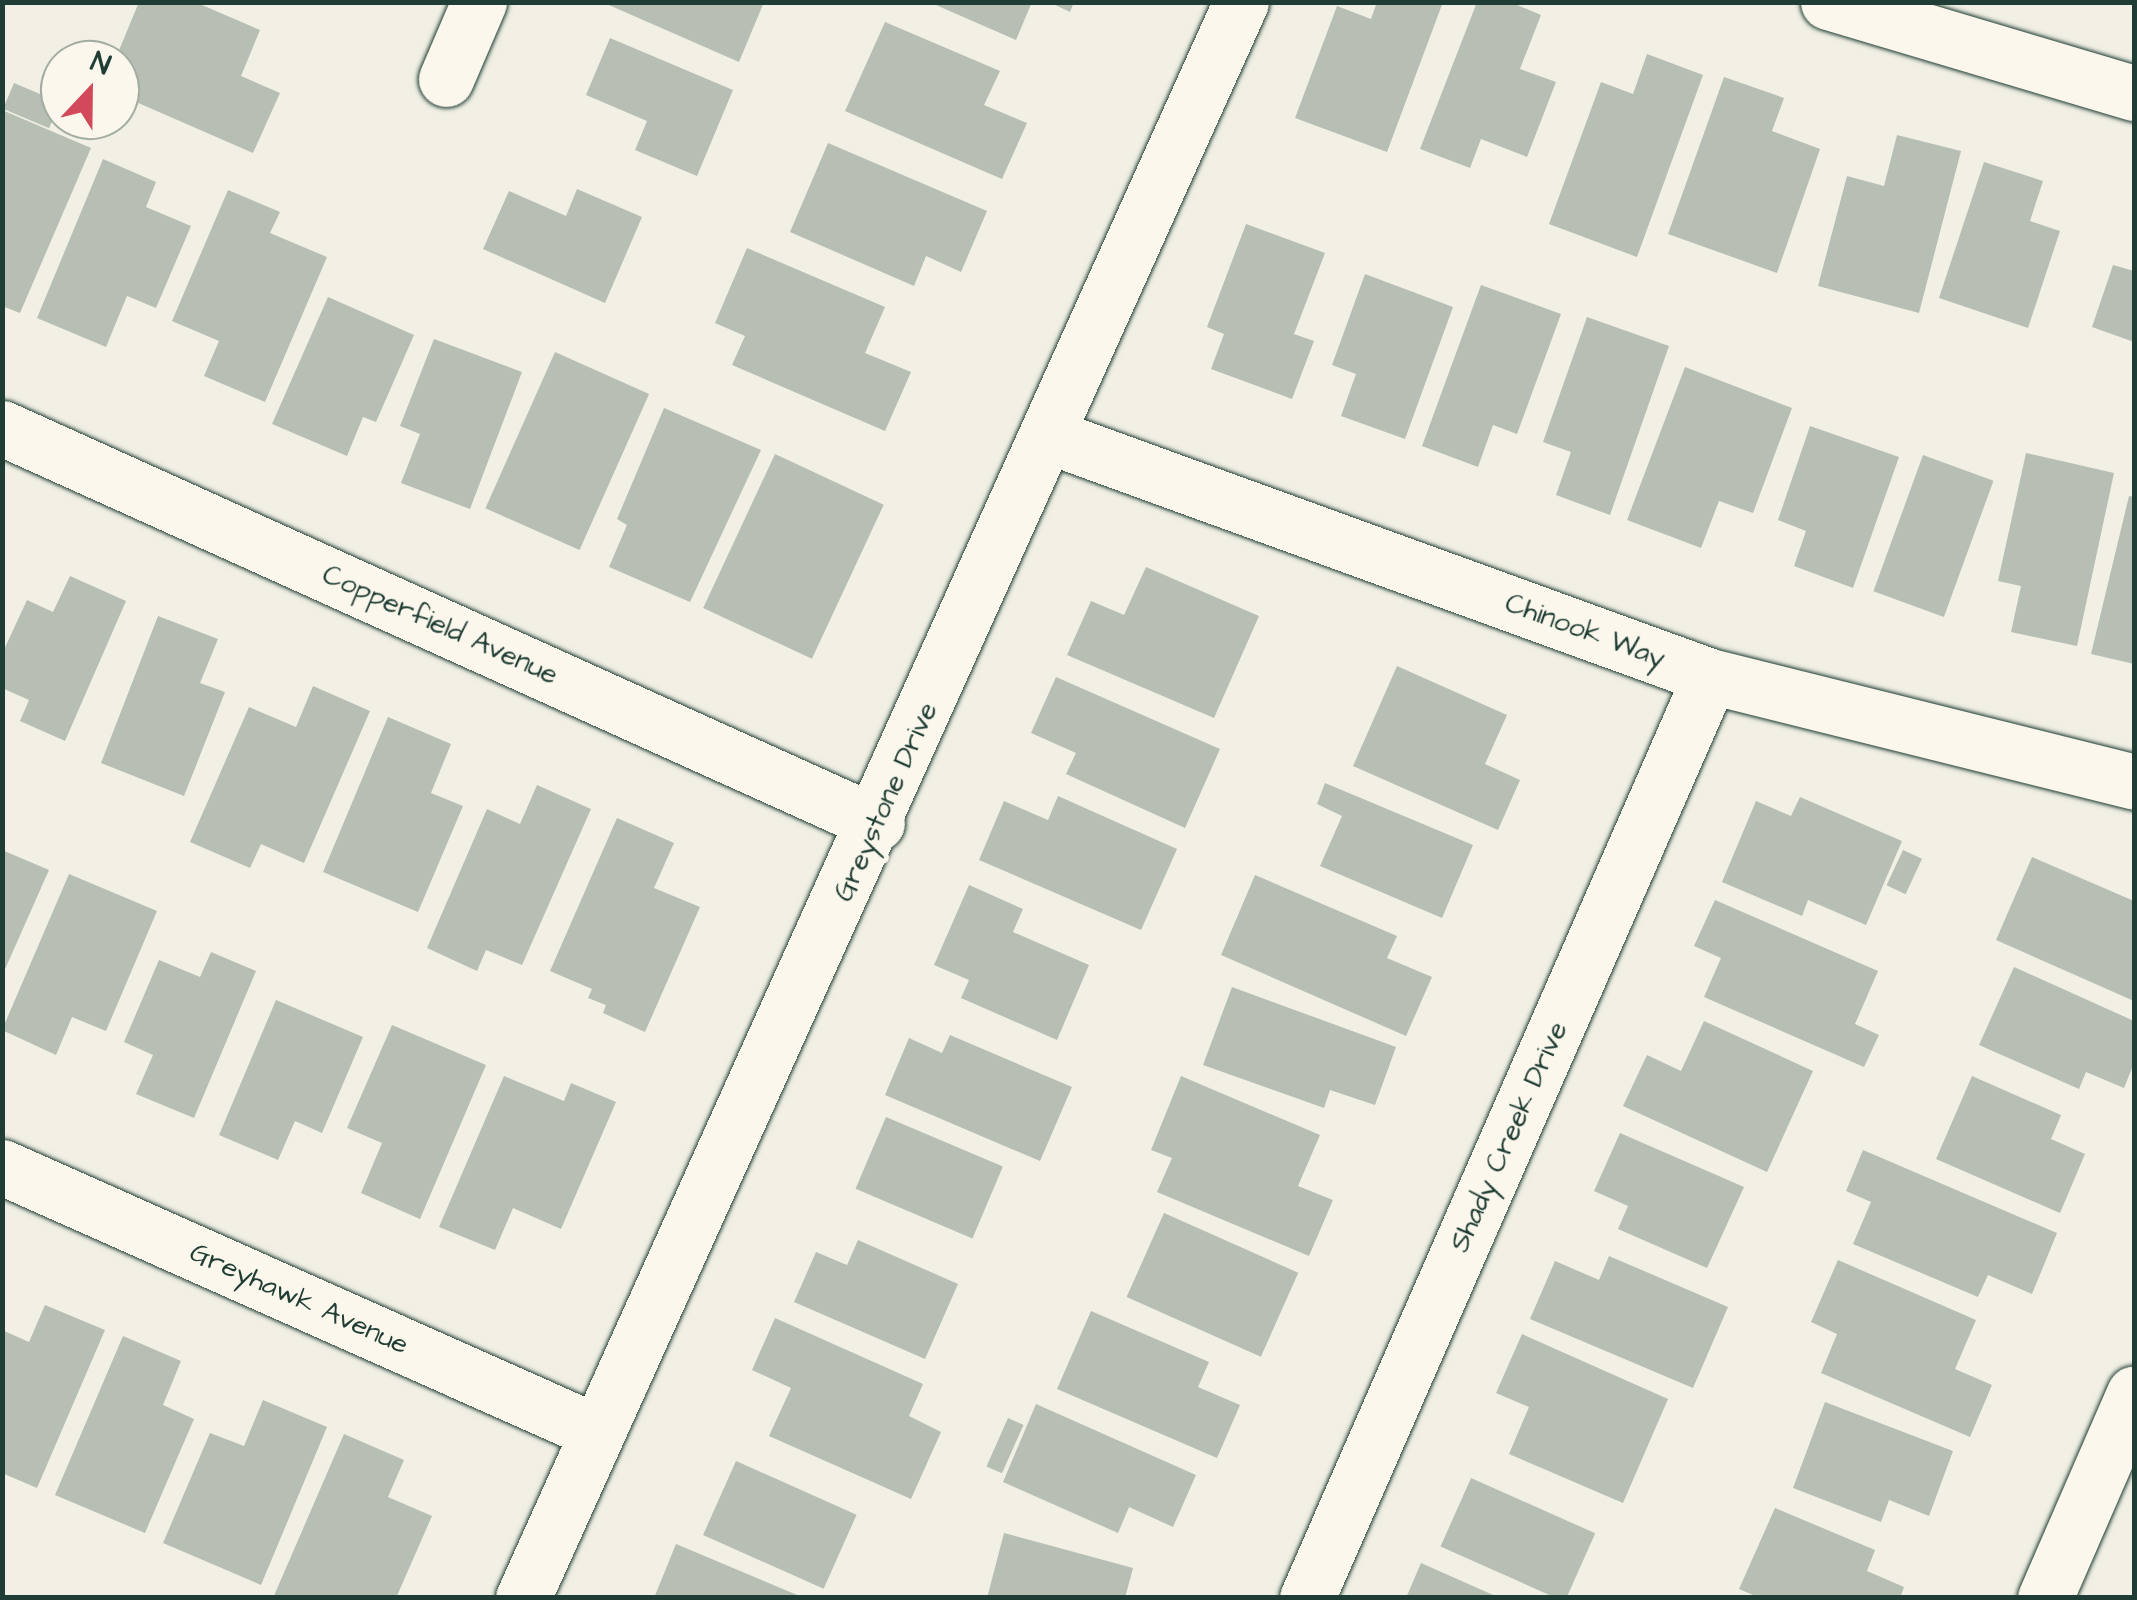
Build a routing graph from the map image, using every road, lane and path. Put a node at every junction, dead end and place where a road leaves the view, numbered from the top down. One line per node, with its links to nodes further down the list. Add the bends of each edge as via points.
1 (479, 2): 4 (street)
2 (1241, 2): 7 (street, Greystone Drive)
3 (1828, 2): 5 (street)
4 (446, 78)
5 (2134, 92)
6 (2, 428): 10 (street, Copperfield Avenue)
7 (1049, 436): 8 (street, Chinook Way); 10 (street, Greystone Drive)
8 (1710, 676): 9 (street, Chinook Way); 15 (street, Shady Creek Drive)
9 (2134, 782)
10 (877, 823): 13 (street, Greystone Drive)
11 (2, 1166): 13 (street, Greyhawk Avenue)
12 (2134, 1393): 16 (street)
13 (596, 1431): 14 (street, Greystone Drive)
14 (523, 1598)
15 (1307, 1598)
16 (2045, 1598)

